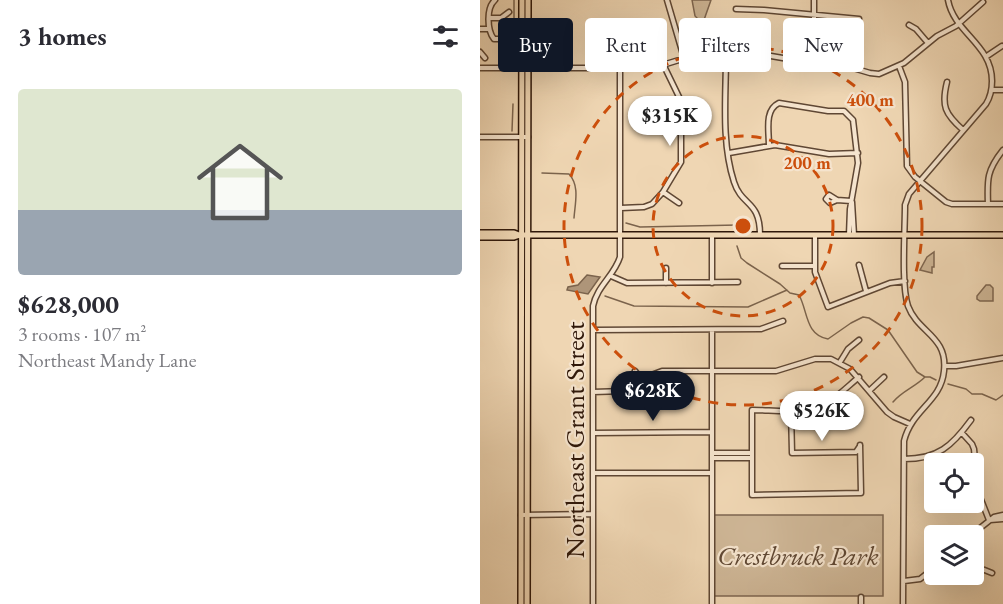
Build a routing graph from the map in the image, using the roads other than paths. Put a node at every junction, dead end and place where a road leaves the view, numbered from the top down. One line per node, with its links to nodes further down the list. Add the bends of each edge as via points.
1 (495, 0): 11 (street)
2 (522, 0): 12 (main road)
3 (528, 0): 13 (main road)
4 (667, 0): 21 (street)
5 (814, 0): 10 (street)
6 (948, 0): 15 (street)
7 (983, 2): 15 (street)
8 (736, 9): 10 (street)
9 (509, 12): 11 (street, via 501,18)
10 (814, 15): 14 (street)
11 (489, 18): 18 (street)
12 (523, 18)
13 (527, 18)
14 (848, 18)
15 (960, 23): 22 (street); 26 (street)
16 (909, 25): 22 (street)
17 (480, 29): 18 (street)
18 (489, 29): 19 (street)
19 (494, 39): 20 (street); 23 (street)
20 (498, 39)
21 (679, 41)
22 (928, 43): 28 (street)
23 (498, 45)
24 (1002, 46): 26 (street)
25 (480, 52): 27 (street)
26 (987, 56): 37 (street)
27 (485, 58)
28 (899, 66): 31 (street, via 884,73); 46 (street, via 905,82 906,161)
29 (480, 68): 30 (street)
30 (498, 68)
31 (864, 71)
32 (525, 72): 41 (main road)
33 (620, 72): 53 (street, Northeast Grant Street)
34 (667, 72): 47 (street, via 681,101 681,162)
35 (726, 72): 44 (street)
36 (947, 82): 39 (street, via 946,113)
37 (992, 90): 38 (street); 39 (street)
38 (1003, 90)
39 (963, 130): 46 (street)
40 (480, 137): 41 (street)
41 (525, 137): 58 (main road)
42 (769, 146): 44 (street); 45 (street, via 829,154); 45 (street, via 769,116 773,106 783,102 847,113 853,120)
43 (1003, 150): 51 (street, via 988,173)
44 (729, 153): 56 (street, via 736,187 759,216)
45 (858, 153): 49 (street)
46 (921, 182): 51 (street, via 946,202); 61 (street, via 907,198)
47 (663, 192): 50 (street); 53 (street, via 647,207)
48 (837, 200): 49 (street)
49 (851, 201): 60 (street)
50 (679, 203)
51 (988, 204): 52 (street)
52 (1003, 204)
53 (621, 208): 59 (street, Northeast Grant Street)
54 (480, 235): 58 (main road)
55 (712, 235): 56 (main road); 59 (main road); 71 (street)
56 (760, 235): 57 (main road)
57 (815, 235): 60 (main road); 65 (street)
58 (524, 236): 59 (main road); 106 (main road)
59 (620, 236): 67 (street, Northeast Grant Street, via 620,257)
60 (851, 236): 61 (main road)
61 (905, 236): 62 (main road); 68 (street)
62 (1003, 236)
63 (860, 265): 72 (street)
64 (782, 266): 65 (street)
65 (815, 266): 72 (street, via 828,307)
66 (666, 268): 70 (street)
67 (611, 276): 70 (street, via 627,283); 74 (street, Northeast Grant Street, via 595,298)
68 (905, 281): 72 (street); 79 (street, via 908,306 939,343)
69 (738, 282): 71 (street)
70 (666, 283): 71 (street)
71 (712, 283)
72 (866, 291)
73 (783, 321): 75 (street, via 761,330)
74 (594, 330): 75 (street); 88 (street, Northeast Grant Street)
75 (712, 330): 82 (street)
76 (859, 340): 78 (street)
77 (1003, 358): 79 (street)
78 (840, 362): 82 (street, via 821,358 779,371); 83 (street)
79 (945, 366): 91 (street, via 940,387)
80 (635, 371): 85 (street)
81 (668, 371): 82 (street); 85 (street); 86 (street)
82 (712, 371): 92 (street)
83 (858, 377): 87 (street); 89 (street, via 824,405)
84 (884, 377): 87 (street)
85 (642, 380): 88 (street, via 625,391)
86 (668, 390)
87 (870, 391): 91 (street, via 887,412)
88 (593, 392): 93 (street, Northeast Grant Street)
89 (791, 410): 95 (street, via 792,453); 99 (street, via 752,410)
90 (972, 420): 94 (street)
91 (910, 424): 100 (street, via 904,441)
92 (712, 432): 93 (street); 98 (street)
93 (593, 433): 101 (street, Northeast Grant Street)
94 (962, 433): 96 (street); 100 (street, via 934,455)
95 (856, 452): 97 (street); 97 (street, via 860,445)
96 (974, 453)
97 (861, 454): 99 (street, via 861,493 752,495)
98 (712, 456): 99 (street); 102 (street)
99 (752, 456)
100 (904, 459): 113 (street)
101 (593, 473): 102 (street); 104 (street, Northeast Grant Street)
102 (712, 473): 118 (street)
103 (984, 509): 108 (street)
104 (593, 514): 106 (street); 117 (street, Northeast Grant Street)
105 (1003, 514): 108 (street)
106 (524, 515): 115 (main road); 116 (main road)
107 (1003, 519): 108 (street)
108 (989, 520): 109 (street)
109 (983, 525)
110 (984, 570): 111 (street)
111 (992, 573)
112 (924, 576): 113 (street)
113 (904, 581): 120 (street)
114 (861, 597): 119 (street)
115 (520, 604)
116 (527, 604)
117 (593, 604)
118 (712, 604)
119 (861, 604)
120 (903, 604)

